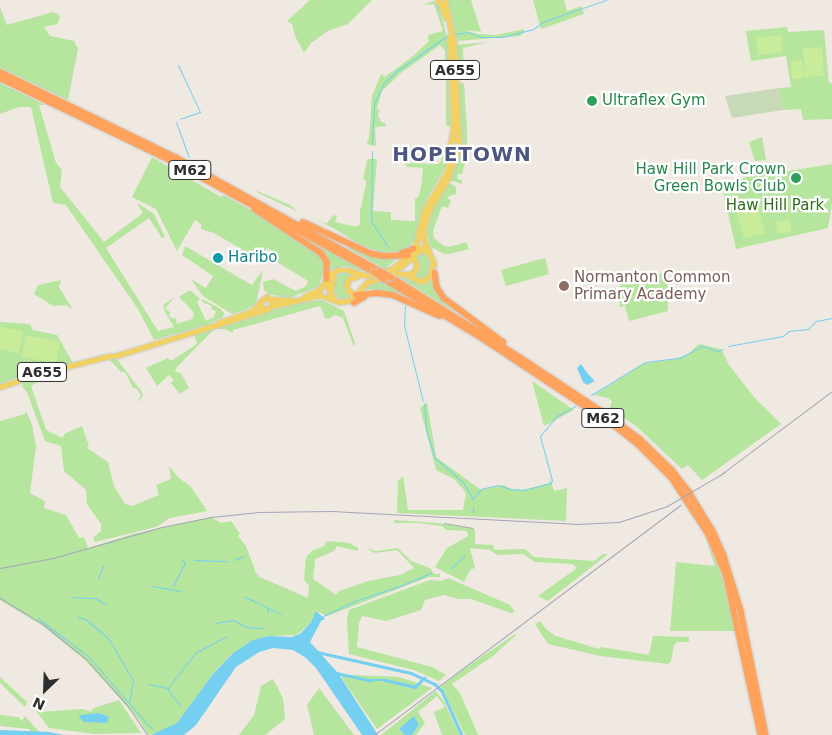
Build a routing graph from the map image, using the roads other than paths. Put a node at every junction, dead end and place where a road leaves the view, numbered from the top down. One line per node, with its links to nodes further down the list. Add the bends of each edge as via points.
1 (438, 0): 2 (main road); 5 (main road, A655, via 451,42)
2 (445, 0): 6 (main road, A655, via 454,42)
3 (0, 72): 9 (highway, M62)
4 (0, 78): 8 (highway, M62)
5 (452, 140): 6 (main road); 7 (main road, A655, via 450,146)
6 (459, 142): 7 (main road, A655)
7 (455, 149): 10 (main road, A655, via 447,172 425,208); 11 (main road, A655, via 448,176 427,216 423,235)
8 (205, 178): 17 (highway, M62); 23 (highway, M62, via 321,252 327,262)
9 (236, 189): 12 (highway, M62, via 365,251 384,256); 17 (highway, M62)
10 (413, 249): 11 (main road); 12 (highway, M62); 13 (main road, A655)
11 (428, 250): 13 (main road, A655, via 420,250); 15 (main road, A655)
12 (400, 254): 13 (highway, M62)
13 (410, 256): 14 (main road, A655); 16 (main road); 21 (main road, A655)
14 (406, 262): 16 (main road); 21 (main road, A655)
15 (433, 262): 19 (main road, A655); 20 (main road, via 426,280 416,280)
16 (417, 266): 20 (main road, via 413,273)
17 (377, 272): 21 (highway, M62, bridge)
18 (333, 273): 22 (main road, via 341,270); 23 (main road, A655); 27 (main road)
19 (435, 273): 37 (highway, M62, via 437,286 444,298)
20 (406, 274): 25 (main road, via 376,278)
21 (388, 275): 22 (main road, A655); 36 (highway, M62); 37 (highway, M62)
22 (362, 276): 24 (main road, A655, via 349,278)
23 (327, 279): 27 (main road); 29 (main road, A655, via 315,293 291,300)
24 (346, 285): 25 (main road, via 352,290); 28 (main road, via 348,292)
25 (361, 288): 28 (main road)
26 (373, 293): 28 (highway, M62); 32 (highway); 36 (highway, M62, via 407,300)
27 (331, 294): 30 (main road)
28 (356, 295): 30 (main road, A655, via 347,301)
29 (270, 299): 31 (main road, A655, via 264,298); 33 (main road)
30 (336, 301): 33 (main road, A655, via 320,295)
31 (260, 302): 34 (main road); 35 (main road, A655, via 252,311)
32 (354, 303)
33 (272, 306): 34 (main road, A655)
34 (266, 310): 35 (main road, A655)
35 (209, 327): 38 (main road, A655)
36 (482, 338): 39 (highway, M62, via 621,431 672,478 699,516 714,546)
37 (554, 379): 39 (highway, M62, via 640,439 689,492 724,556)
38 (0, 387)
39 (742, 628): 40 (highway, M62)
40 (743, 637): 41 (highway, M62); 42 (highway, M62)
41 (761, 735)
42 (766, 735)

